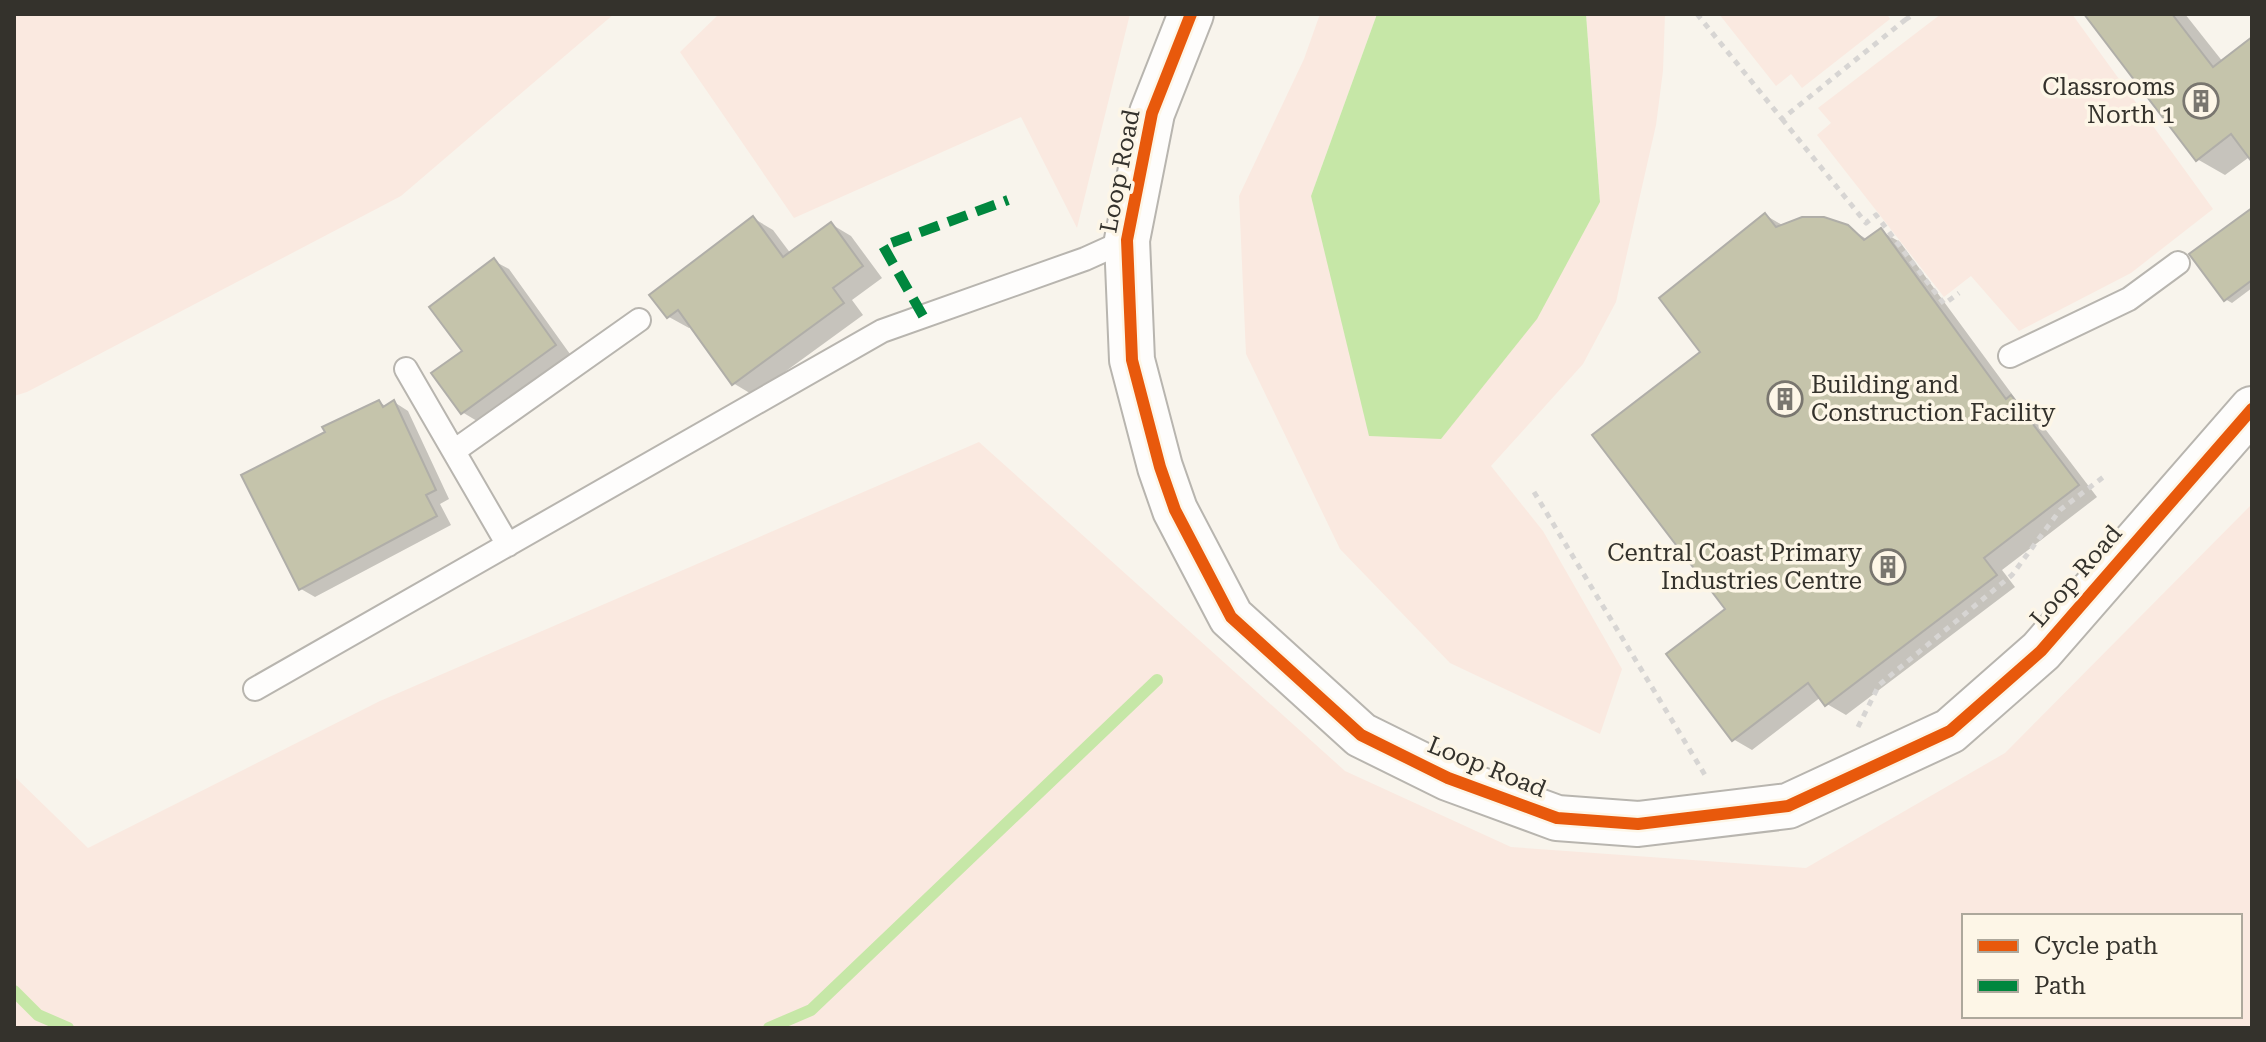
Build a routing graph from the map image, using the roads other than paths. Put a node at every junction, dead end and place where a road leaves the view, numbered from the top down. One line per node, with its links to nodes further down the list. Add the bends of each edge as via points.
1 (1191, 14): 2 (street, Loop Road, via 1152,113)
2 (1127, 240): 7 (street, Loop Road, via 1132,360 1160,467 1175,510 1231,617 1361,735 1448,778 1557,818 1638,824 1788,806 1950,731 2041,651); 9 (lane, via 882,331)
3 (2178, 263): 5 (lane, via 2129,299)
4 (639, 320): 8 (lane)
5 (2010, 356)
6 (406, 369): 8 (lane)
7 (2252, 409)
8 (454, 451): 9 (lane)
9 (508, 545): 10 (lane)
10 (255, 689)

